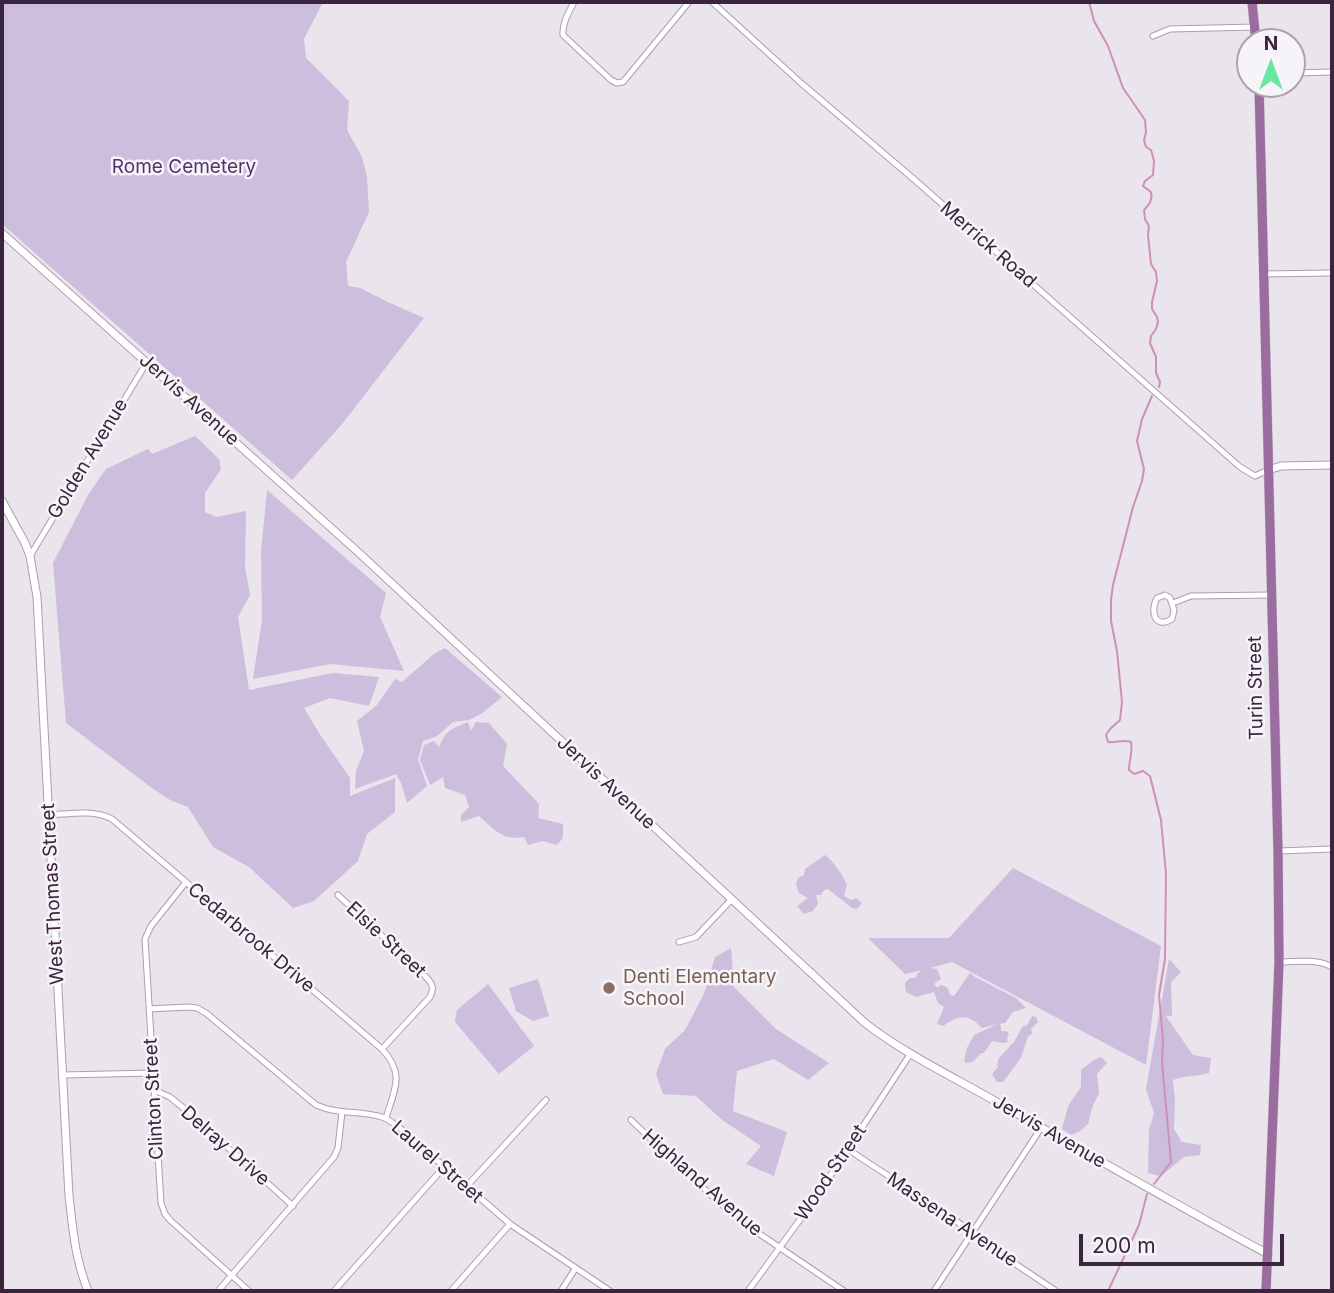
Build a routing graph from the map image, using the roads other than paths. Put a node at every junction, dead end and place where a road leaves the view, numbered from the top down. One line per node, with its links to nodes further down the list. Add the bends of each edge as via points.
1 (574, 2): 2 (street, via 563,35 617,83 623,82)
2 (689, 2)
3 (712, 2): 15 (street, Merrick Road, via 1240,467 1255,476)
4 (1252, 2): 5 (main road)
5 (1255, 27): 6 (street, via 1170,29)
6 (1153, 36)
7 (1332, 72): 8 (street)
8 (1306, 73)
9 (1259, 98): 12 (main road, Turin Street)
10 (2, 233): 13 (street, Jervis Avenue)
11 (1332, 273): 12 (street)
12 (1263, 274): 15 (main road, Turin Street)
13 (147, 362): 17 (street, Golden Avenue); 25 (street, Jervis Avenue)
14 (1332, 465): 15 (street)
15 (1268, 470): 18 (main road, Turin Street)
16 (2, 501): 17 (street, West Thomas Street)
17 (30, 556): 20 (street, West Thomas Street, via 37,597)
18 (1271, 594): 19 (street, via 1191,596); 22 (main road, Turin Street)
19 (1173, 603): 19 (street, via 1165,596 1157,597 1154,617 1167,622 1172,619)
20 (49, 815): 23 (street, Cedarbrook Drive, via 88,813 112,819); 33 (street, West Thomas Street)
21 (1332, 849): 22 (street)
22 (1278, 850): 27 (main road, Turin Street)
23 (186, 883): 29 (street, Clinton Street, via 145,939); 30 (street, Cedarbrook Drive)
24 (338, 895): 30 (street, Elsie Street, via 432,986 430,997)
25 (732, 899): 26 (street, via 696,937); 31 (street, Jervis Avenue, via 865,1023)
26 (679, 942)
27 (1279, 962): 28 (street, via 1316,961); 47 (main road, Turin Street)
28 (1332, 967)
29 (149, 1009): 32 (street, Clinton Street); 36 (street, Laurel Street, via 197,1008 309,1100)
30 (382, 1049): 37 (street, Cedarbrook Drive, via 396,1070)
31 (911, 1053): 39 (street, Jervis Avenue); 40 (street, Wood Street)
32 (153, 1073): 33 (street); 34 (street, Clinton Street)
33 (62, 1076): 50 (street, West Thomas Street, via 75,1247)
34 (154, 1090): 43 (street, Delray Drive, via 170,1097); 49 (street, Clinton Street, via 165,1213)
35 (546, 1100): 42 (street)
36 (342, 1112): 37 (street, Laurel Street); 43 (street, via 334,1157)
37 (386, 1118): 41 (street, Laurel Street)
38 (631, 1120): 46 (street, Highland Avenue, via 738,1220)
39 (1041, 1128): 45 (street); 47 (street, Jervis Avenue)
40 (848, 1149): 45 (street, Massena Avenue); 46 (street, Wood Street)
41 (444, 1167): 42 (street, Laurel Street); 53 (street)
42 (467, 1187): 44 (street, Laurel Street)
43 (293, 1206): 49 (street)
44 (510, 1224): 48 (street, Laurel Street); 54 (street)
45 (972, 1233): 59 (street); 60 (street, Massena Avenue)
46 (780, 1248): 57 (street, Wood Street); 58 (street, Highland Avenue)
47 (1268, 1254): 61 (main road, Turin Street)
48 (575, 1269): 55 (street); 56 (street, Laurel Street)
49 (231, 1276): 51 (street); 52 (street, Clinton Street)
50 (88, 1291)
51 (218, 1291)
52 (249, 1291)
53 (334, 1291)
54 (451, 1291)
55 (561, 1291)
56 (610, 1291)
57 (748, 1291)
58 (844, 1291)
59 (934, 1291)
60 (1056, 1291)
61 (1266, 1291)

